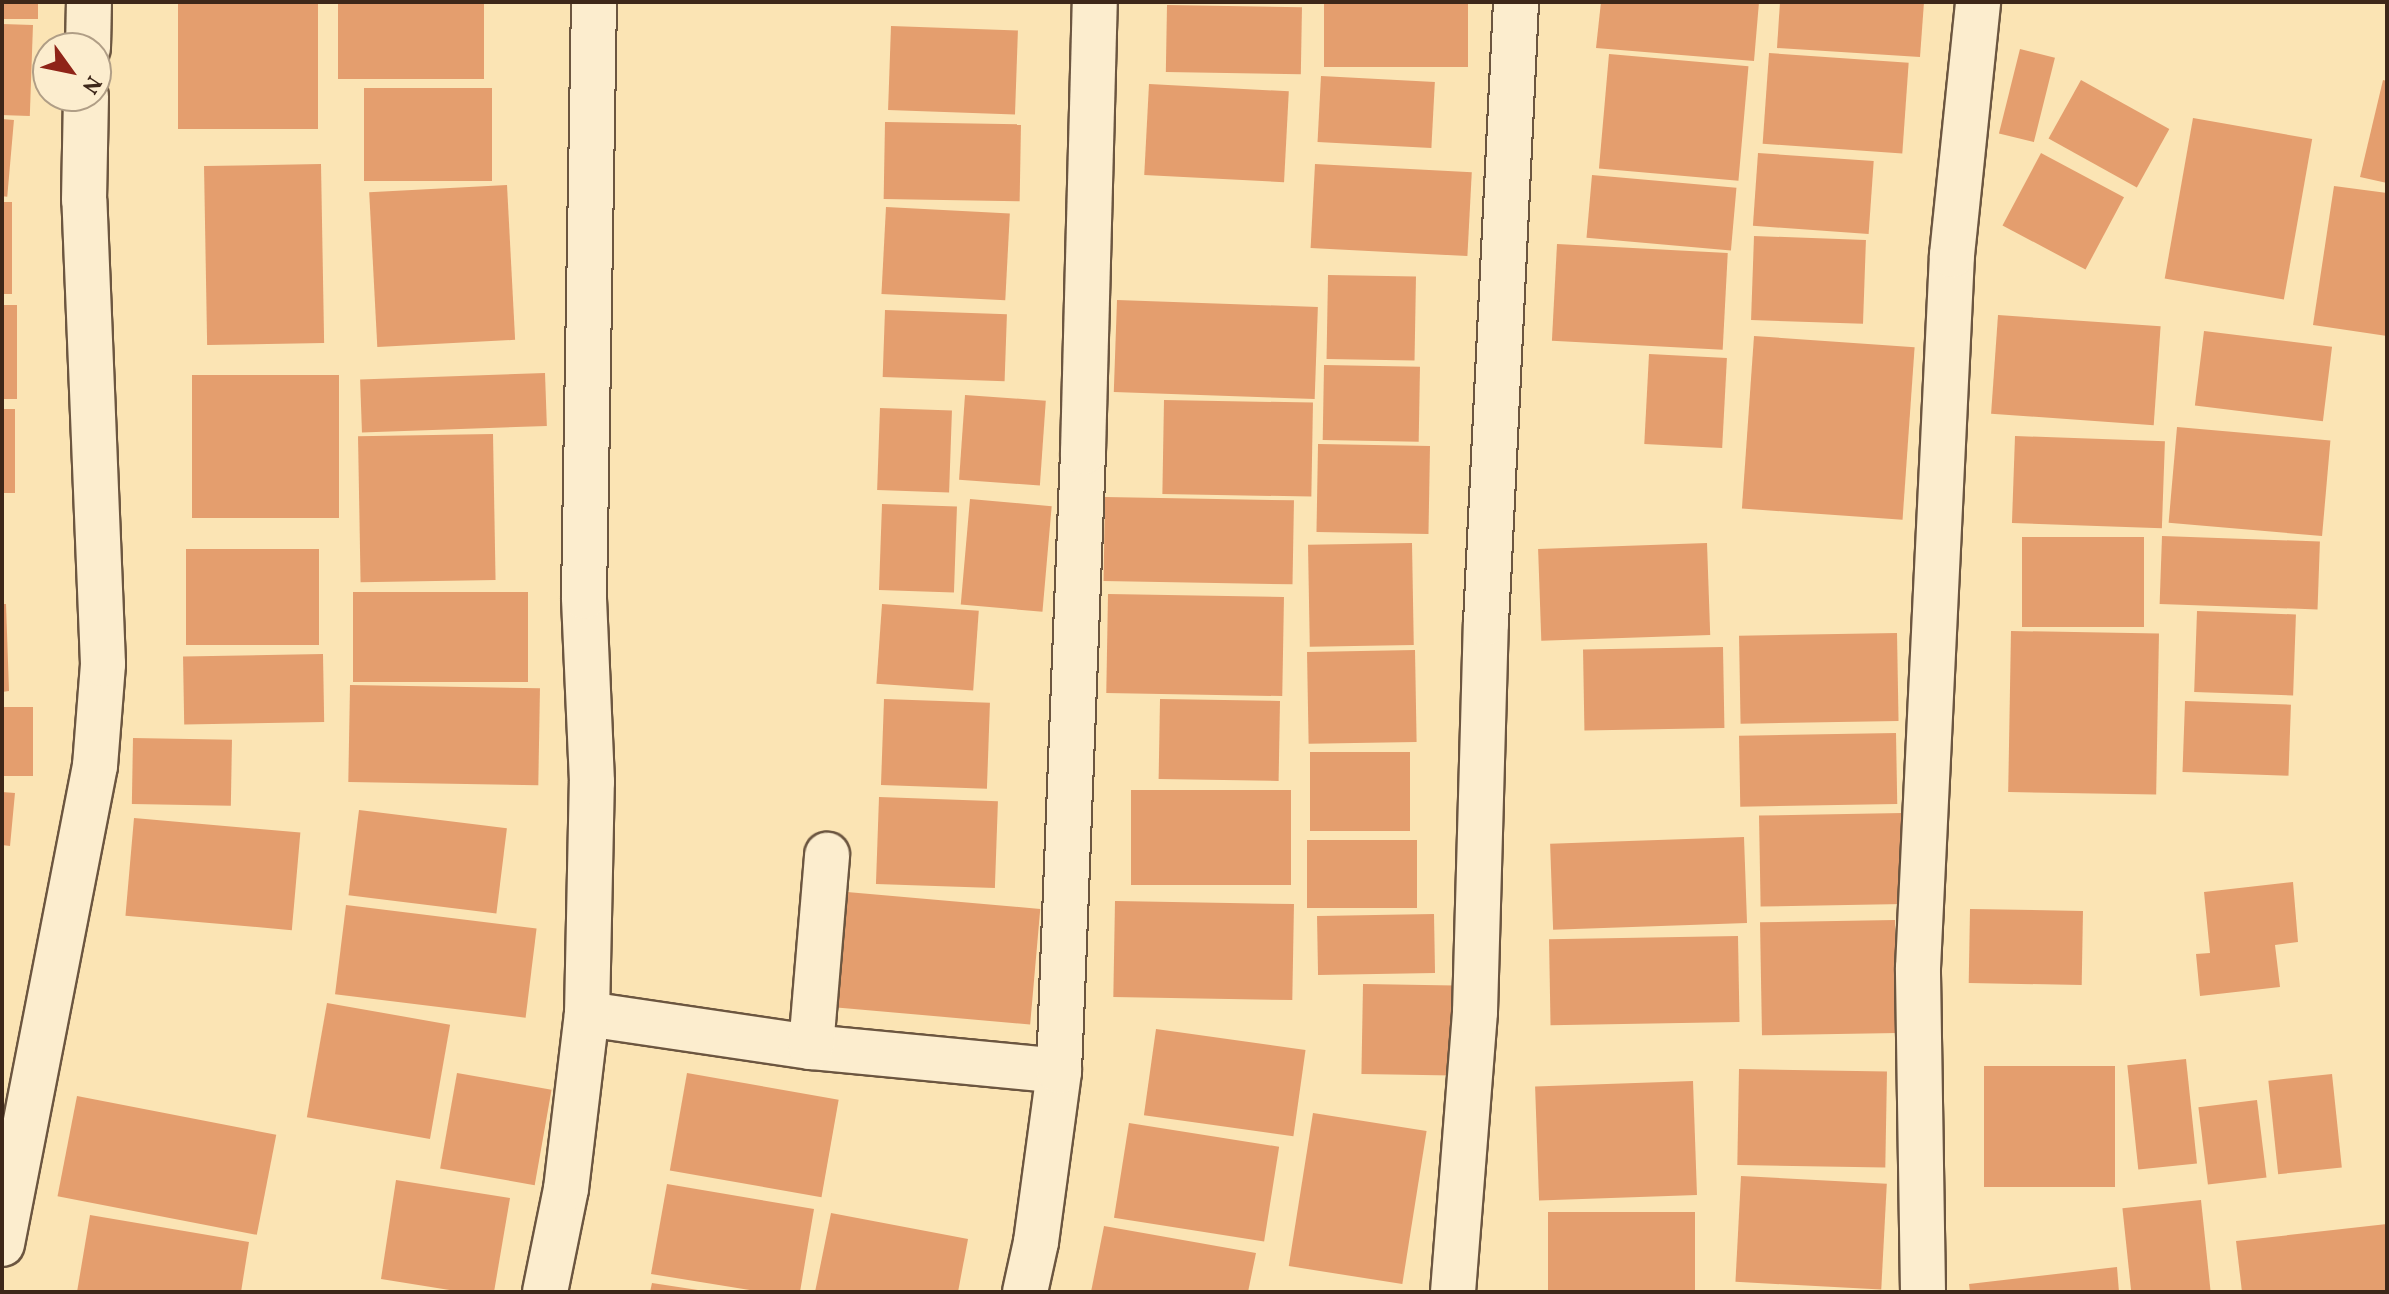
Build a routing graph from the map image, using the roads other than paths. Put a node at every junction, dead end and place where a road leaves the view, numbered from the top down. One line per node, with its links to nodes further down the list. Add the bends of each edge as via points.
1 (89, 2): 6 (street)
2 (594, 2): 9 (street, via 584,597 592,782)
3 (1095, 2): 11 (street)
4 (1516, 2): 15 (street, via 1486,623 1475,1012)
5 (1978, 2): 16 (street, via 1952,255 1918,968)
6 (88, 32)
7 (86, 112): 12 (street, via 84,200 103,664 97,751)
8 (827, 855): 10 (street)
9 (587, 1014): 10 (street); 13 (street, via 566,1189)
10 (811, 1047): 11 (street)
11 (1059, 1071): 14 (street)
12 (2, 1244)
13 (545, 1292)
14 (1025, 1292)
15 (1453, 1292)
16 (1923, 1292)

